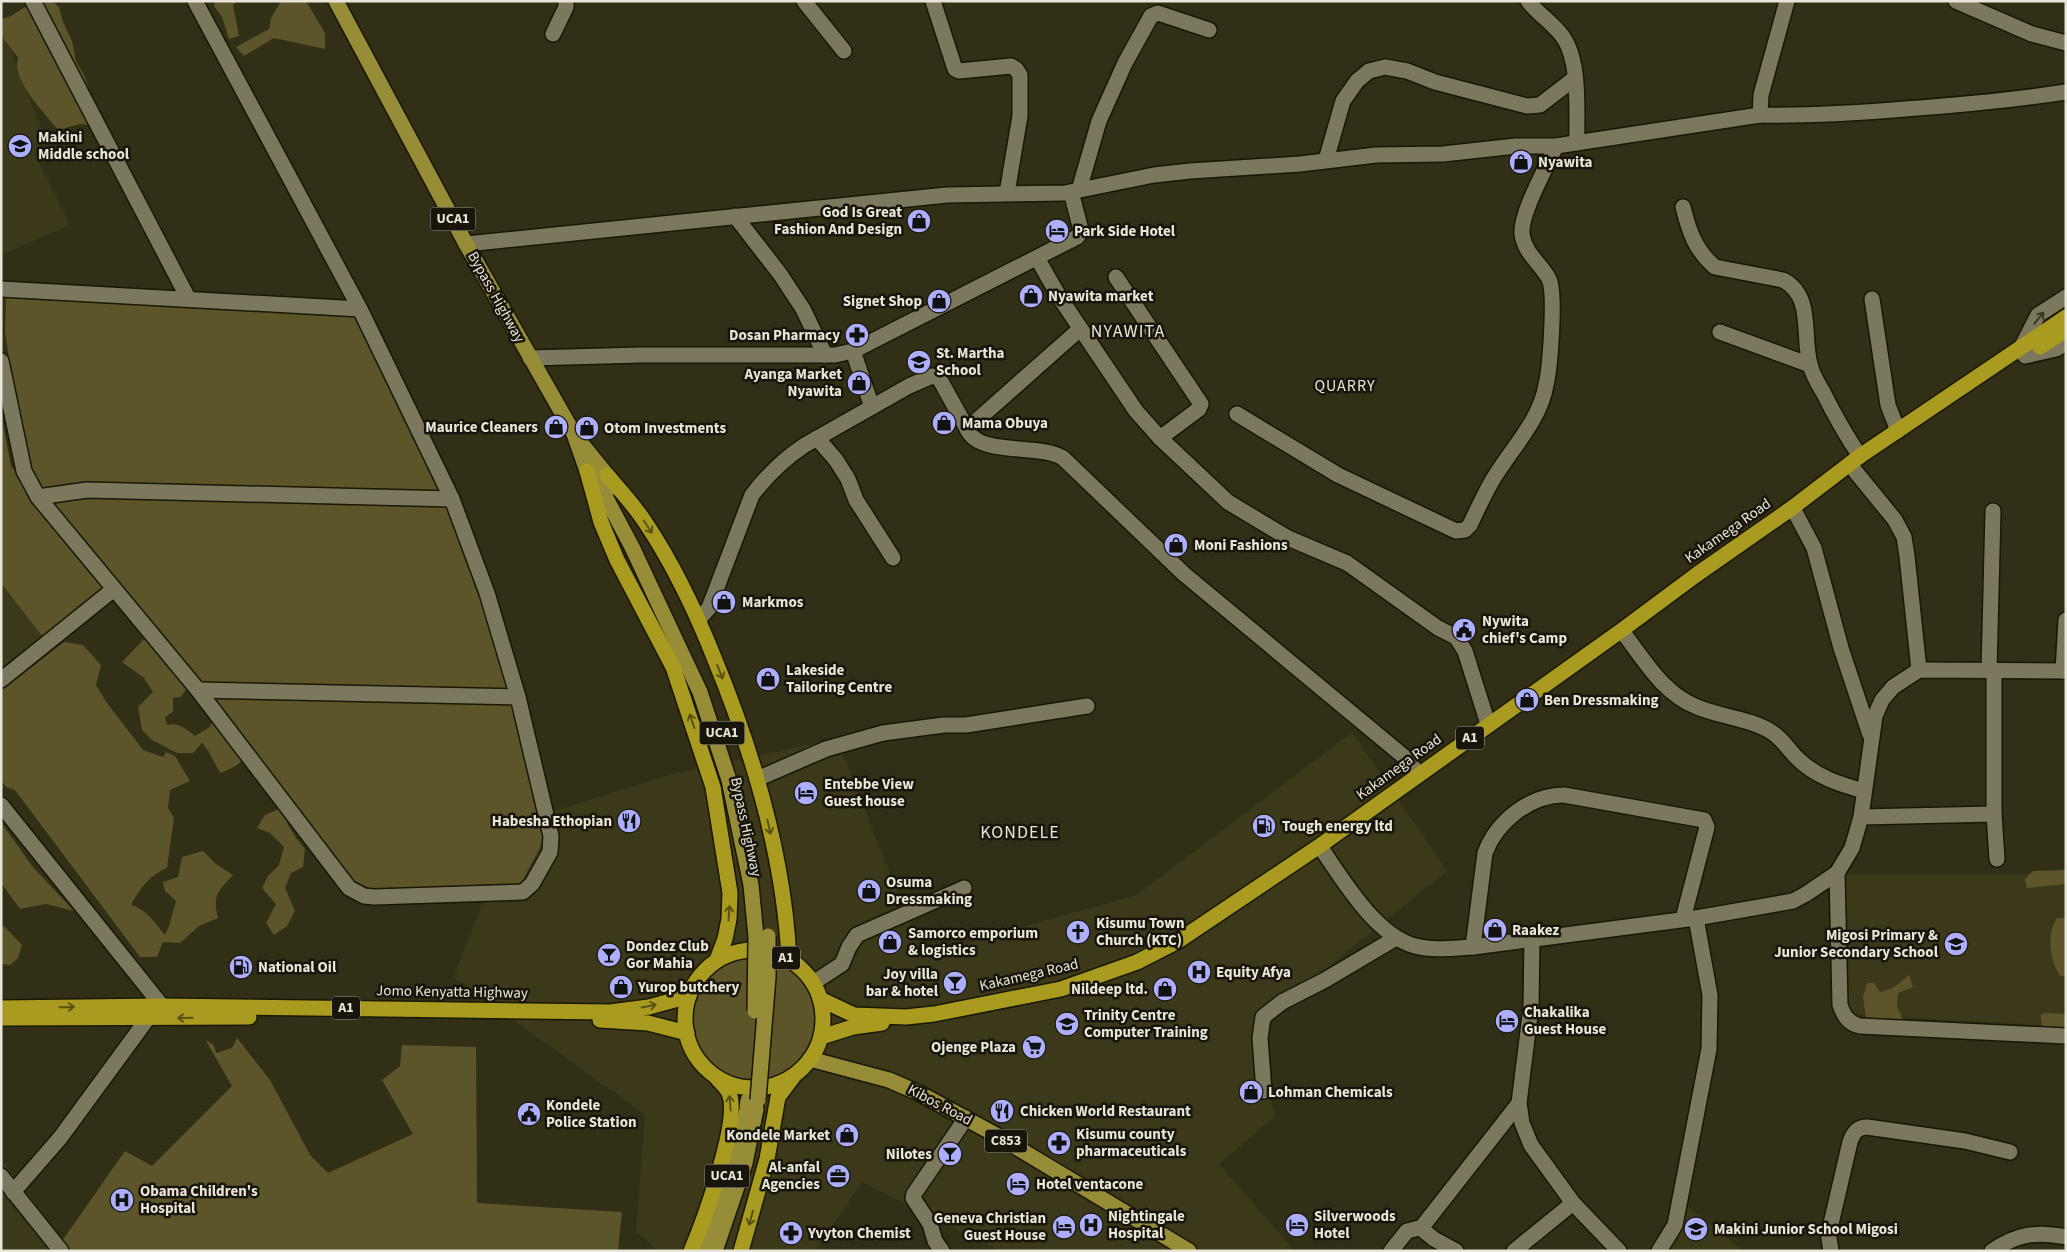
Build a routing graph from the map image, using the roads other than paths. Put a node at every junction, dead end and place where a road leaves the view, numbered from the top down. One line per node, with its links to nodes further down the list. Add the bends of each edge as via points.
1 (33, 1): 29 (street)
2 (195, 1): 31 (street)
3 (336, 1): 24 (main road, Bypass Highway / UCA1)
4 (566, 1): 11 (street)
5 (804, 1): 13 (street)
6 (933, 1): 21 (street, via 955,69 1011,66 1020,75 1020,116)
7 (1528, 1): 14 (street, via 1564,38 1574,61)
8 (1787, 1): 16 (street, via 1761,95)
9 (1956, 1): 12 (street, via 2032,34)
10 (1209, 30): 20 (street, via 1161,14 1151,16 1099,121)
11 (553, 34)
12 (2066, 43)
13 (844, 52)
14 (1575, 78): 17 (street); 19 (street, via 1540,105 1527,106 1435,82 1407,71 1385,67 1369,71 1343,101)
15 (2066, 92): 16 (street, via 1977,104 1794,116)
16 (1760, 115): 17 (street)
17 (1577, 143): 18 (street)
18 (1556, 146): 19 (street); 44 (street, via 1527,212 1522,233 1530,254 1547,276 1552,290 1545,392 1536,413 1491,482 1465,530 1456,531 1338,475)
19 (1326, 160): 20 (street, via 1154,175)
20 (1075, 191): 21 (street, via 1058,194); 25 (street, via 1081,232)
21 (1006, 193): 23 (street, via 947,195)
22 (1683, 207): 42 (street, via 1692,239 1715,267 1783,280 1793,285 1803,307)
23 (735, 216): 24 (street); 39 (street, via 803,309)
24 (466, 244): 40 (main road, Bypass Highway / UCA1)
25 (1036, 258): 33 (street); 37 (street)
26 (1116, 276): 49 (street, via 1201,404 1199,409)
27 (1, 289): 29 (street)
28 (2066, 297): 38 (street, one-way to 28, via 2038,316)
29 (188, 298): 31 (street)
30 (1872, 299): 46 (street, via 1888,406)
31 (360, 309): 54 (street)
32 (2066, 317): 38 (highway, Kakamega Road / A1)
33 (1080, 329): 45 (street); 49 (street, via 1136,411)
34 (2066, 330): 38 (highway, Kakamega Road / A1)
35 (1720, 332): 42 (street)
36 (2066, 343): 38 (street, via 2056,350)
37 (853, 351): 39 (street); 43 (street)
38 (2023, 352): 46 (highway, Kakamega Road / A1); 50 (highway, Kakamega Road / A1)
39 (825, 354): 40 (street)
40 (530, 358): 47 (main road, Bypass Highway / UCA1)
41 (1, 361): 53 (street, via 24,471)
42 (1810, 365): 50 (street)
43 (872, 407): 45 (street, via 923,379 936,376); 48 (street)
44 (1238, 414)
45 (967, 429): 72 (street, via 976,441 1053,453 1063,458 1184,574 1408,760)
46 (1898, 431): 50 (highway, Kakamega Road / A1)
47 (574, 434): 51 (main road, Bypass Highway / UCA1); 52 (main road, Bypass Highway / UCA1)
48 (817, 438): 58 (street, via 848,479 856,500); 60 (street, via 794,452 752,495 709,608)
49 (1160, 438): 70 (street, via 1228,502 1292,541 1347,563 1438,628 1456,637 1465,650)
50 (1858, 464): 56 (highway, Kakamega Road / A1); 63 (street, via 1904,537); 70 (highway, Kakamega Road / A1)
51 (587, 471): 57 (main road, Bypass Highway / UCA1, via 598,483); 86 (highway, one-way to 51, via 727,929 730,893 713,787 673,667 607,537)
52 (607, 475): 57 (main road, Bypass Highway / UCA1); 60 (highway, one-way to 60, via 633,505 657,541)
53 (38, 497): 54 (street, via 87,490); 59 (street)
54 (452, 499): 68 (street, via 487,593)
55 (1994, 511): 64 (street)
56 (1796, 514): 62 (highway, Kakamega Road / A1); 71 (street, via 1814,548 1841,648)
57 (635, 545): 112 (main road, Bypass Highway / UCA1, bridge, via 700,692 727,772 751,885 756,937 757,974 747,1110 734,1158); 113 (main road, Bypass Highway / UCA1, bridge, via 706,689 720,727 736,780 768,936 758,1100 745,1163)
58 (892, 558)
59 (114, 589): 66 (street); 67 (street)
60 (699, 619): 73 (highway, one-way to 73, via 738,716)
61 (2066, 620): 65 (street)
62 (1626, 635): 74 (street, via 1666,689 1696,707 1770,730 1814,773); 78 (highway, Kakamega Road / A1)
63 (1919, 670): 64 (street); 71 (street, via 1893,687 1882,700 1875,716)
64 (1992, 671): 65 (street); 76 (street)
65 (2065, 671)
66 (1, 680)
67 (198, 690): 68 (street); 68 (street, via 349,888 364,896 523,892 532,884 550,852 551,836)
68 (518, 697)
69 (1087, 706): 73 (street, via 966,725 883,733 826,749)
70 (1488, 724): 72 (highway, Kakamega Road / A1)
71 (1872, 739): 74 (street)
72 (1418, 774): 90 (highway, Kakamega Road / A1, via 1201,927 1137,962 1061,989 934,1014 906,1017 854,1015)
73 (758, 779): 87 (highway, one-way to 87, via 778,870)
74 (1864, 791): 77 (street)
75 (1, 805): 91 (street)
76 (1994, 814): 77 (street); 79 (street)
77 (1861, 816): 80 (street, via 1852,848)
78 (1323, 851): 83 (street, via 1373,918); 97 (highway, Kakamega Road / A1, via 1196,936 1141,966 1100,982 1019,1005 937,1019 853,1027)
79 (1997, 859)
80 (1837, 873): 82 (street, via 1792,901); 96 (street, via 1840,1005 1847,1020 1860,1026)
81 (964, 888): 88 (street, via 858,935 842,964)
82 (1690, 918): 84 (street); 85 (street, via 1707,827 1704,820 1564,795 1547,796 1517,812 1488,845); 121 (street, via 1710,995 1709,1049 1675,1225)
83 (1396, 938): 85 (street, via 1436,949); 101 (street, via 1282,1002 1263,1017 1260,1038)
84 (1532, 939): 85 (street); 102 (street, via 1531,1007)
85 (1473, 947)
86 (717, 960): 87 (highway, A1, via 753,950 775,953); 89 (highway, A1, via 705,970)
87 (789, 960): 88 (highway, A1)
88 (813, 983): 90 (highway, A1)
89 (689, 996): 91 (highway, Jomo Kenyatta Highway / A1, one-way to 89, via 610,1012 649,1007); 95 (highway, A1)
90 (820, 998): 97 (highway, A1)
91 (162, 1006): 92 (highway, Jomo Kenyatta Highway / A1, one-way to 91)
92 (1, 1008)
93 (1, 1018): 94 (highway, Jomo Kenyatta Highway / A1)
94 (148, 1018): 95 (highway, Jomo Kenyatta Highway / A1, one-way to 94, via 648,1024 608,1020); 106 (street, via 52,1149)
95 (687, 1033): 99 (highway, A1, via 692,1048)
96 (2066, 1036)
97 (821, 1037): 98 (highway, A1)
98 (810, 1059): 100 (highway, A1); 103 (main road, Kibos Road / C853, via 889,1080)
99 (712, 1073): 100 (highway, A1, via 739,1086 754,1088 769,1086); 111 (highway, one-way to 99, via 716,1179 732,1109 729,1093)
100 (796, 1074): 114 (highway, one-way to 114, via 778,1097 767,1159)
101 (1264, 1091)
102 (1519, 1103): 107 (street, via 1527,1137); 108 (street)
103 (966, 1118): 115 (street, via 915,1189 913,1198); 116 (main road, Kibos Road / C853)
104 (2010, 1152): 122 (street, via 1965,1141 1860,1128 1850,1142 1830,1228)
105 (1, 1176): 106 (street)
106 (14, 1192): 110 (street)
107 (1573, 1203): 119 (street); 120 (street)
108 (1423, 1227): 117 (street, via 1407,1231); 118 (street, via 1434,1239)
109 (2066, 1237): 123 (street, via 2023,1235)
110 (61, 1251)
111 (691, 1251)
112 (701, 1251)
113 (715, 1251)
114 (741, 1251)
115 (942, 1251)
116 (1189, 1251)
117 (1391, 1251)
118 (1456, 1251)
119 (1514, 1251)
120 (1619, 1251)
121 (1659, 1251)
122 (1831, 1251)
123 (1992, 1251)

